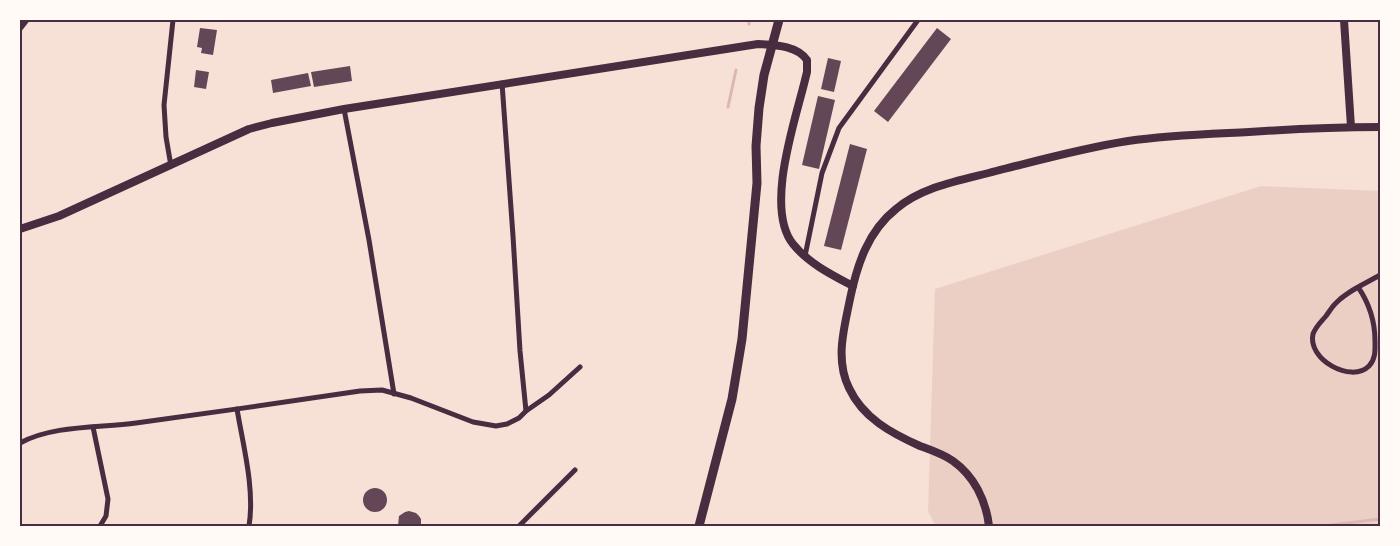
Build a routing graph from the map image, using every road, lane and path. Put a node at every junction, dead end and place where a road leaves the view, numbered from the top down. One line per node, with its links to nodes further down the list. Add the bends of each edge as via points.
1 (27, 20): 6 (street)
2 (173, 20): 12 (street, via 164,104)
3 (778, 20): 7 (main road)
4 (918, 20): 14 (street, via 839,128 822,173)
5 (1344, 20): 10 (street)
6 (20, 29)
7 (771, 45): 8 (street, via 758,44); 14 (street, via 800,52 807,60 782,188 783,221 787,233); 28 (main road, via 759,108 757,184 742,339 732,399)
8 (502, 84): 9 (street); 21 (street)
9 (344, 108): 12 (street, via 272,122); 19 (street)
10 (1351, 127): 11 (street); 16 (street, via 1197,134 1129,141 1069,152 945,185 912,198 882,222 864,251)
11 (1380, 127)
12 (171, 166): 13 (street)
13 (20, 230)
14 (805, 256): 16 (street)
15 (1380, 275): 17 (street)
16 (853, 286): 29 (street, via 841,354 852,395 872,419 906,440 952,460 961,468 981,495)
17 (1358, 287): 17 (street, via 1346,294 1317,325 1312,341 1319,356 1346,372 1364,370 1374,359 1373,318)
18 (580, 367): 21 (street)
19 (394, 394): 20 (street, via 382,390 360,391); 21 (street, via 473,422 496,426 519,418)
20 (237, 409): 22 (street); 26 (street, via 248,476)
21 (526, 411)
22 (93, 427): 23 (street, via 45,434); 25 (street, via 108,499 106,516)
23 (20, 443)
24 (575, 470): 27 (street)
25 (100, 526)
26 (249, 526)
27 (519, 526)
28 (700, 526)
29 (989, 526)

